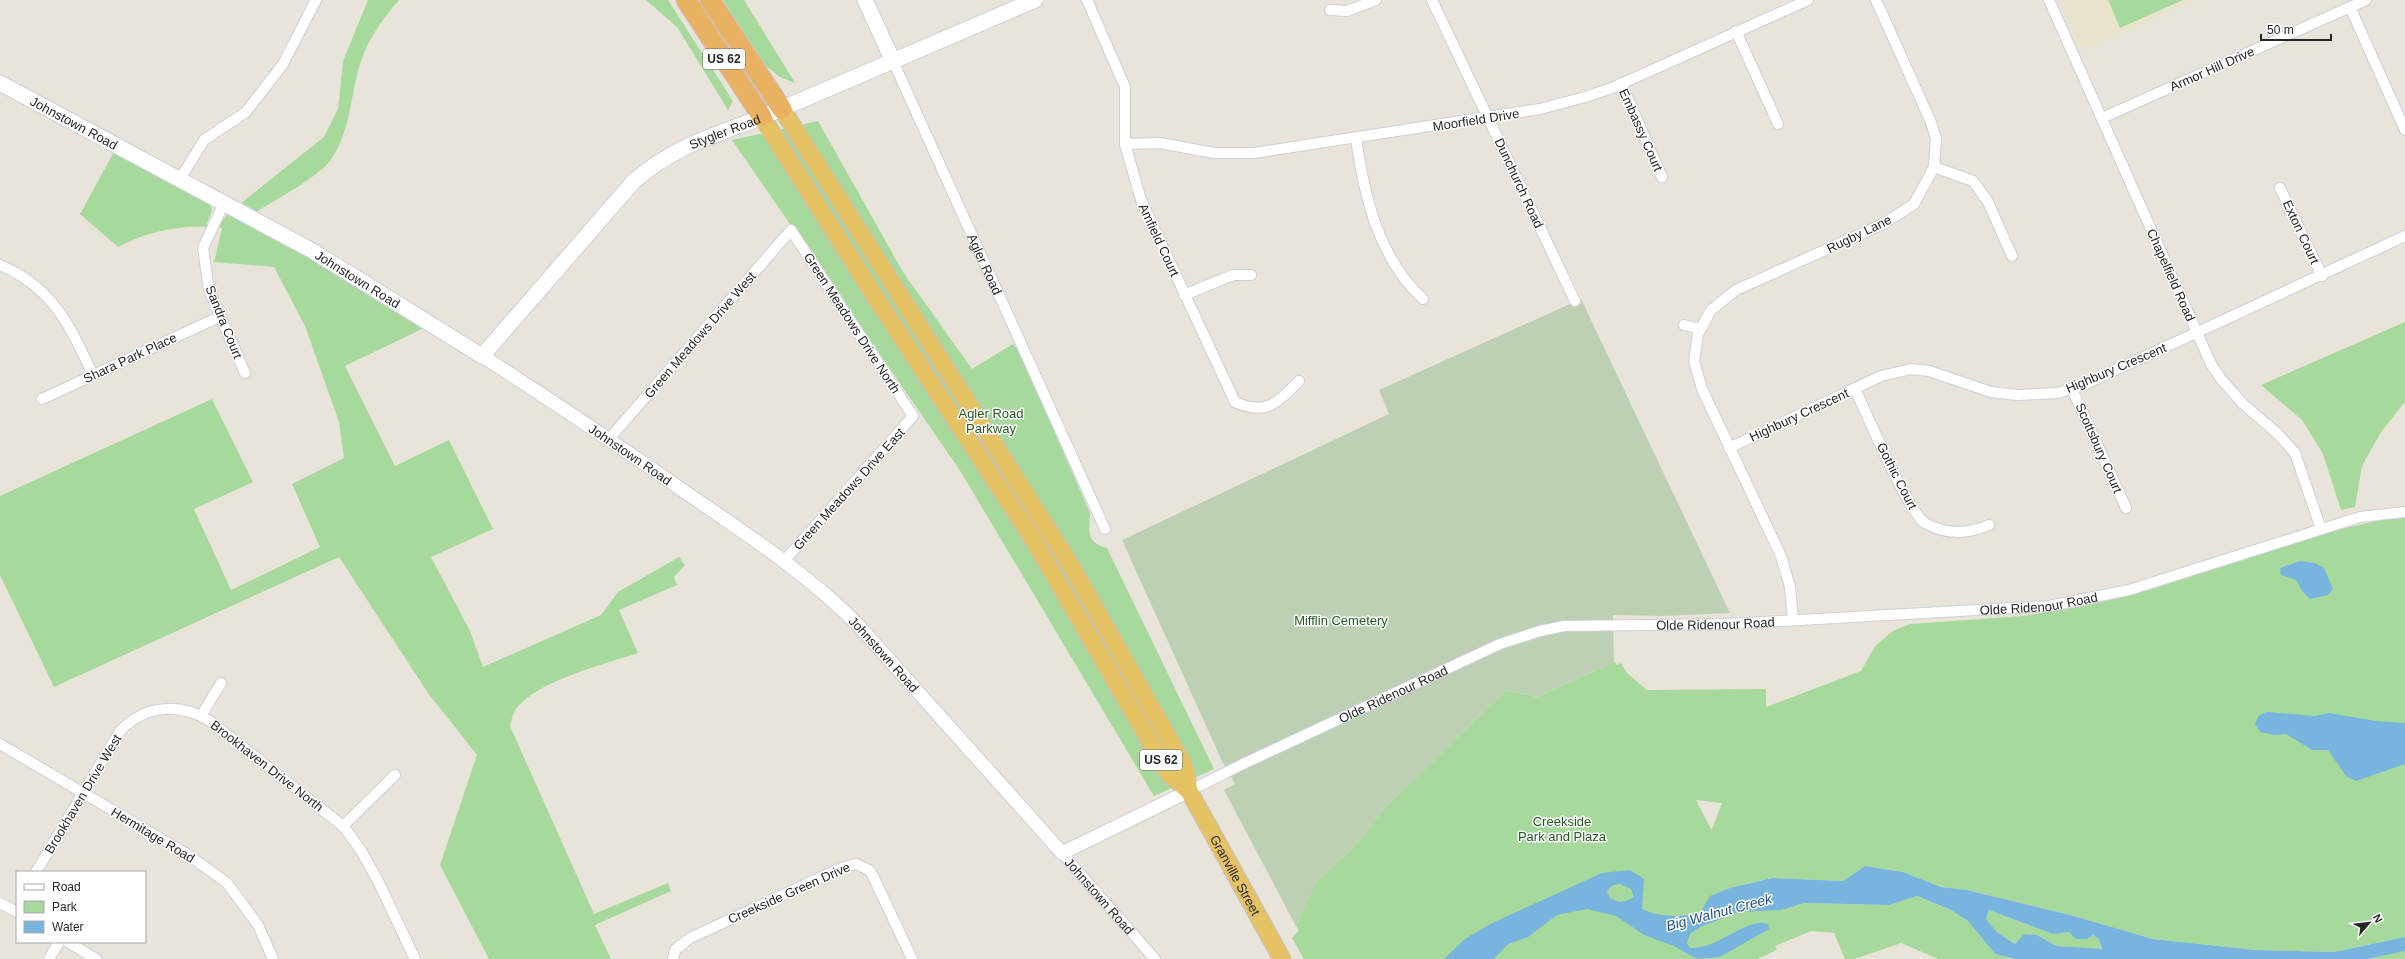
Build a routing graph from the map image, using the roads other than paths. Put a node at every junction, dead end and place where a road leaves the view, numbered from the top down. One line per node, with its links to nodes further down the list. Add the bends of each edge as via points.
1 (316, 0): 30 (street, via 284,64 246,112 204,140)
2 (686, 0): 21 (highway, US 62)
3 (710, 0): 20 (highway, US 62)
4 (865, 0): 17 (main road, Agler Road)
5 (1035, 0): 17 (main road, Stygler Road)
6 (1087, 0): 27 (street, Amfield Court, via 1125,88)
7 (1376, 0): 15 (street, via 1348,11)
8 (1432, 0): 22 (street, Dunchurch Road)
9 (1808, 0): 13 (street, Moorfield Drive)
10 (1876, 0): 28 (street, Rugby Lane, via 1930,120 1936,138)
11 (2049, 0): 23 (street, Chapelfield Road)
12 (2366, 0): 14 (street, Armor Hill Drive)
13 (1797, 2): 16 (street, Moorfield Drive)
14 (2350, 8): 23 (street, Armor Hill Drive); 25 (street)
15 (1330, 10)
16 (1736, 31): 19 (street, Moorfield Drive); 24 (street)
17 (893, 61): 20 (main road, Stygler Road); 59 (street, Agler Road)
18 (0, 83): 30 (main road, Johnstown Road)
19 (1621, 83): 22 (street, Moorfield Drive, via 1586,97 1540,109); 29 (street, Embassy Court)
20 (782, 109): 21 (main road, Stygler Road); 67 (highway, US 62, via 1070,564 1184,764)
21 (762, 117): 46 (main road, Stygler Road, via 694,142 655,163 634,181); 67 (highway, US 62, via 1033,539 1169,774)
22 (1488, 118): 26 (street, Moorfield Drive); 41 (street, Dunchurch Road)
23 (2102, 118): 45 (street, Chapelfield Road)
24 (1778, 124)
25 (2405, 128)
26 (1356, 138): 27 (street, Moorfield Drive, via 1254,153 1214,153 1160,143); 40 (street, via 1361,175 1375,223 1398,273)
27 (1125, 144): 39 (street, Amfield Court, via 1141,200)
28 (1934, 167): 35 (street, via 1973,182 1988,202); 44 (street, Rugby Lane, via 1914,204 1883,224 1736,290 1711,310)
29 (1662, 177)
30 (180, 179): 32 (main road, Johnstown Road)
31 (2280, 188): 38 (street, Exton Court)
32 (224, 203): 42 (street, Sandra Court, via 203,248 209,290); 46 (main road, Johnstown Road, via 310,250)
33 (791, 230): 53 (street, Green Meadows Drive North); 54 (street, Green Meadows Drive West)
34 (2405, 236): 38 (street, Highbury Crescent)
35 (2012, 256)
36 (0, 266): 48 (street, via 14,271 48,296 72,332)
37 (1251, 275): 39 (street, via 1233,275)
38 (2322, 276): 45 (street, Highbury Crescent)
39 (1184, 294): 49 (street, Amfield Court, via 1234,402 1250,409 1266,408 1280,400)
40 (1423, 299)
41 (1575, 301)
42 (219, 317): 47 (street, Sandra Court); 48 (street, Shara Park Place)
43 (1684, 325): 44 (street)
44 (1701, 329): 55 (street, Rugby Lane, via 1694,361 1702,389)
45 (2197, 333): 51 (street, Highbury Crescent); 60 (street, Chapelfield Road, via 2221,379 2295,453)
46 (482, 356): 54 (street, Johnstown Road)
47 (245, 373)
48 (93, 375): 52 (street, Shara Park Place)
49 (1299, 381)
50 (1855, 389): 51 (street, Highbury Crescent, via 1881,376 1917,369 1991,392 2036,395); 55 (street, Highbury Crescent); 58 (street, Gothic Court, via 1914,510 1924,522 1938,529 1954,532 1972,532)
51 (2072, 389): 56 (street, Scottsbury Court)
52 (42, 399)
53 (913, 416): 61 (street, Green Meadows Drive East)
54 (609, 439): 61 (street, Johnstown Road)
55 (1729, 448): 62 (street, Rugby Lane, via 1780,556 1790,587)
56 (2126, 508)
57 (2405, 512): 60 (street, Olde Ridenour Road, via 2360,517)
58 (1989, 525)
59 (1105, 529)
60 (2322, 529): 62 (street, Olde Ridenour Road, via 2098,598 2035,607)
61 (784, 561): 70 (street, Johnstown Road, via 824,592 859,626)
62 (1793, 620): 67 (street, Olde Ridenour Road, via 1661,626 1583,625 1540,631 1500,644)
63 (221, 683): 64 (street, Brookhaven Drive North)
64 (201, 716): 68 (street, Brookhaven Drive West, via 167,708 142,714 120,731); 69 (street, Brookhaven Drive North)
65 (0, 744): 68 (street, Hermitage Road)
66 (395, 776): 69 (street)
67 (1189, 791): 70 (street, Olde Ridenour Road); 83 (highway, Granville Street / US 62)
68 (82, 793): 71 (street, Brookhaven Drive West); 78 (street, Hermitage Road, via 186,854 227,883 258,925)
69 (343, 826): 79 (street, Brookhaven Drive North, via 378,881)
70 (1062, 853): 82 (street, Johnstown Road)
71 (37, 871)
72 (0, 902): 73 (street)
73 (16, 909)
74 (58, 943): 76 (street)
75 (70, 943): 77 (street)
76 (49, 959)
77 (96, 959)
78 (273, 959)
79 (414, 959)
80 (673, 959): 81 (street, Creekside Green Drive, via 675,950 690,938 841,868 856,864 869,870 874,876)
81 (912, 959)
82 (1155, 959)
83 (1282, 959)

